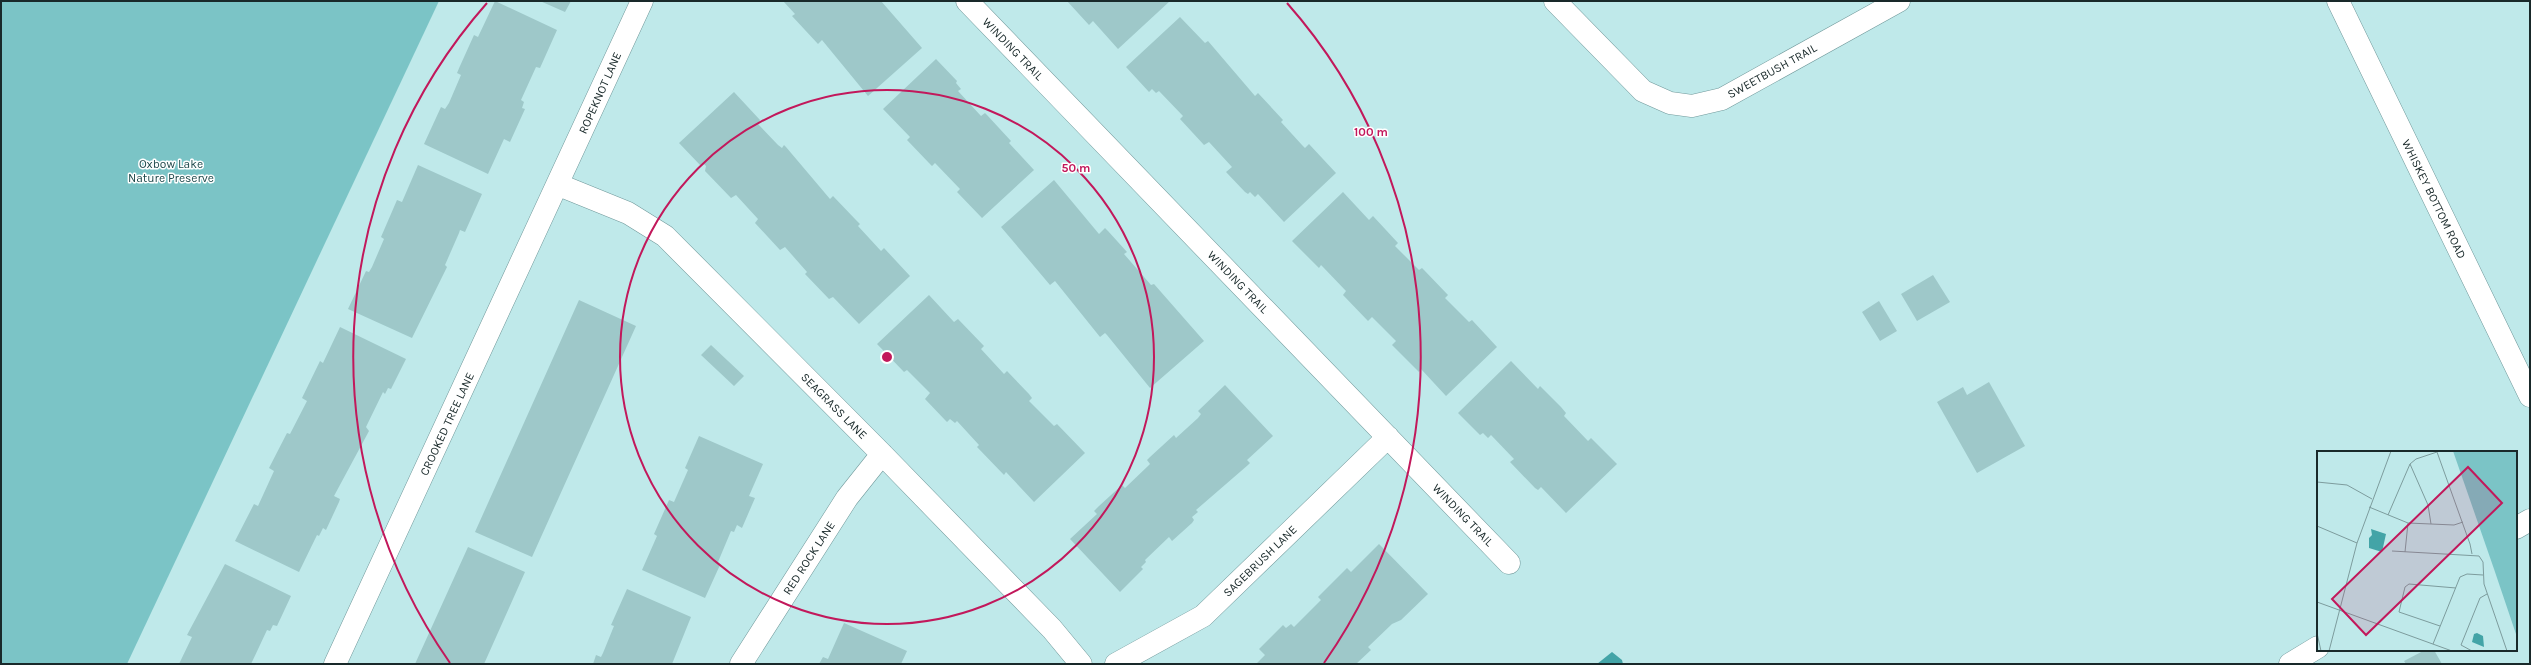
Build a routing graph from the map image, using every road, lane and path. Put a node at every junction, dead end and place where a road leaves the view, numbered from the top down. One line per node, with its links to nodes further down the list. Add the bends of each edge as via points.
1 (642, 1): 6 (street, ROPEKNOT LANE)
2 (967, 1): 8 (street, WINDING TRAIL)
3 (1555, 1): 4 (street, SWEETBUSH TRAIL, via 1643,91 1670,103 1692,106 1722,99)
4 (1899, 1)
5 (2338, 1): 7 (street, WHISKEY BOTTOM ROAD)
6 (558, 185): 9 (street, SEAGRASS LANE, via 628,213 665,236); 14 (street, CROOKED TREE LANE)
7 (2530, 396)
8 (1388, 437): 12 (street, WINDING TRAIL); 17 (street, SAGEBRUSH LANE, via 1203,616)
9 (882, 454): 15 (street, RED ROCK LANE, via 847,498); 16 (street, SEAGRASS LANE, via 1052,629)
10 (2530, 520): 11 (street)
11 (2517, 527)
12 (1509, 563)
13 (2317, 648): 18 (street)
14 (335, 664)
15 (741, 664)
16 (1081, 664)
17 (1116, 664)
18 (2290, 664)

